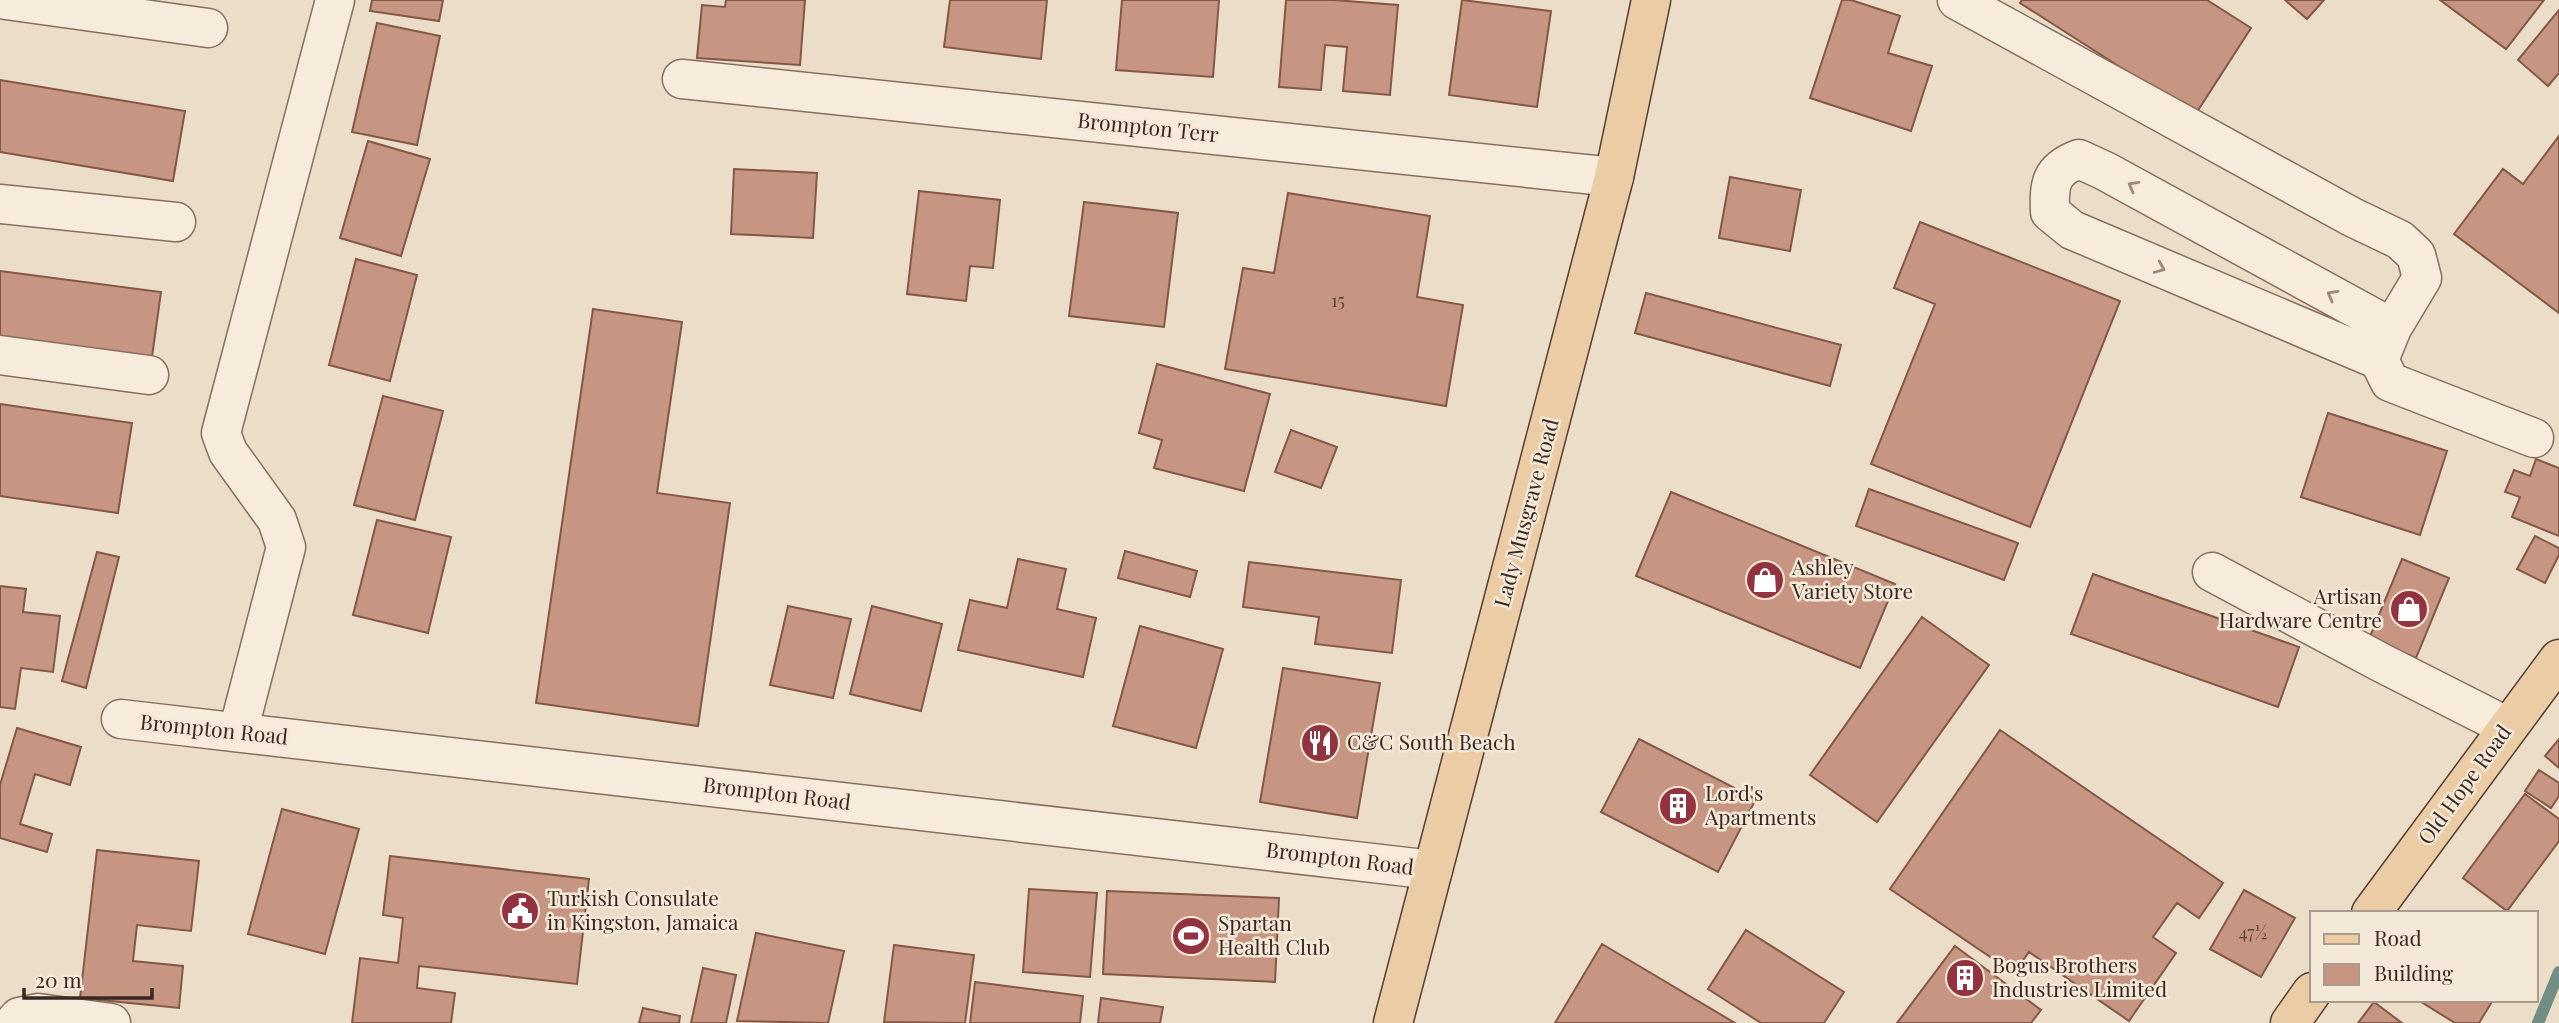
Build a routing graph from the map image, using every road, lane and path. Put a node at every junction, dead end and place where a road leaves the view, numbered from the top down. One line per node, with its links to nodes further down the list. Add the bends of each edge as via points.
1 (6, 0): 5 (street)
2 (335, 0): 18 (street, via 221,433 228,452 277,520 286,547)
3 (1651, 0): 7 (main road, Lady Musgrave Road)
4 (1957, 0): 10 (street, via 2400,240 2416,255 2423,278)
5 (208, 28)
6 (682, 79): 7 (street, Brompton Terr)
7 (1614, 177): 19 (main road, Lady Musgrave Road)
8 (0, 204): 9 (street)
9 (176, 222)
10 (2386, 344): 10 (street, one-way to 10, via 2117,177 2079,159 2063,165 2049,187 2050,212 2071,230); 13 (street, via 2390,382)
11 (0, 355): 12 (street)
12 (149, 375)
13 (2534, 438)
14 (2212, 572): 17 (street)
15 (2559, 659): 17 (main road, Old Hope Road)
16 (121, 719): 18 (street, Brompton Road)
17 (2508, 727): 20 (main road, Old Hope Road)
18 (238, 733): 19 (street, Brompton Road)
19 (1433, 870): 24 (main road, Lady Musgrave Road)
20 (2372, 911)
21 (2310, 995): 25 (main road)
22 (14, 1023): 23 (street, via 19,1017 38,1013)
23 (111, 1023)
24 (1393, 1023)
25 (2290, 1023)

